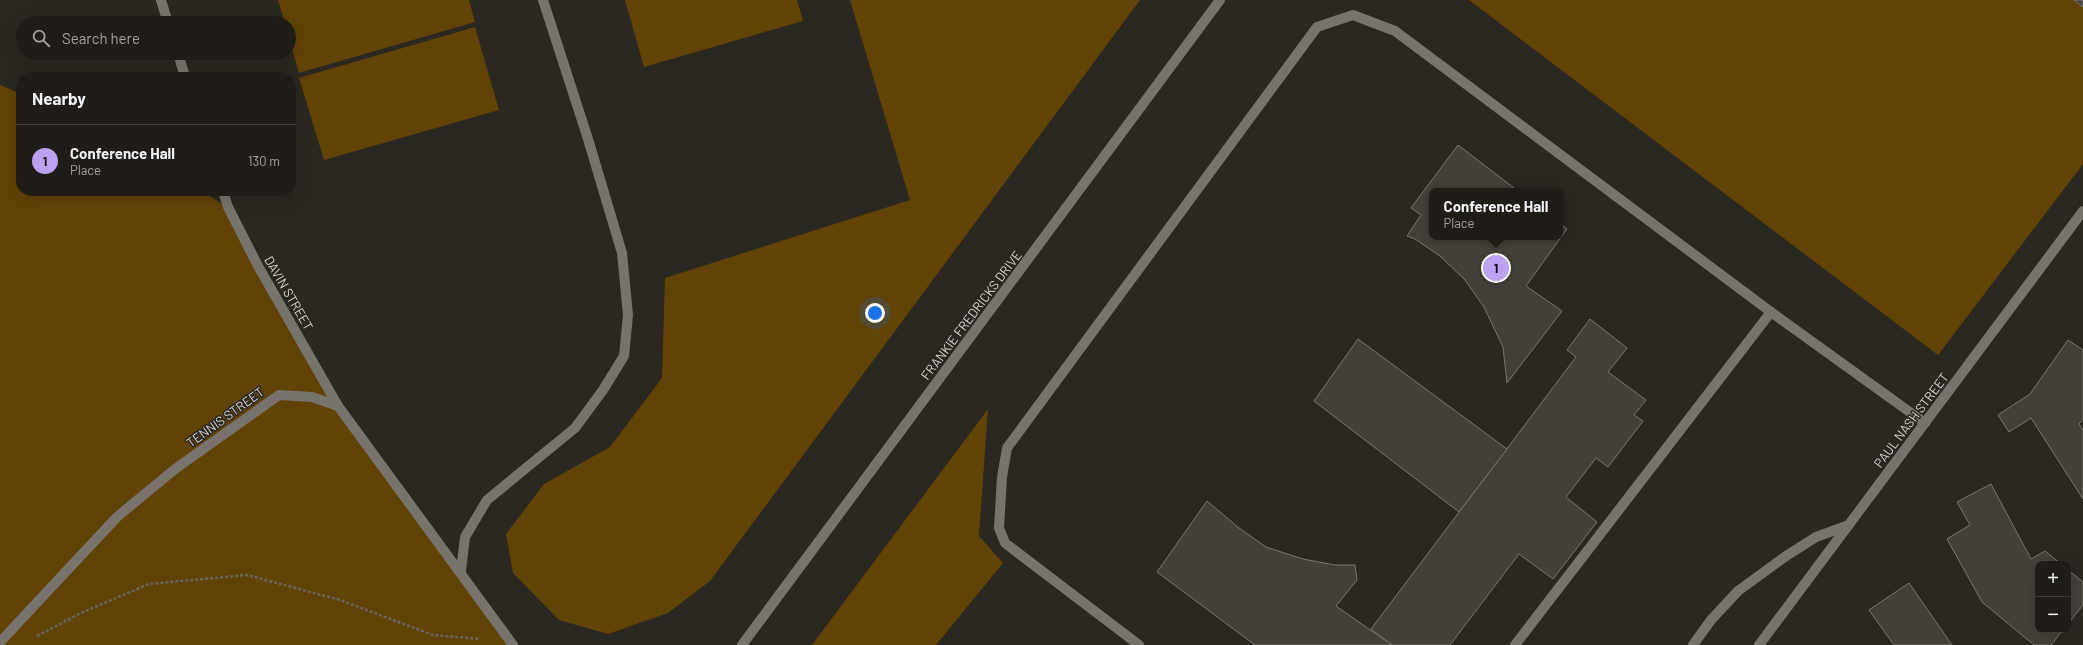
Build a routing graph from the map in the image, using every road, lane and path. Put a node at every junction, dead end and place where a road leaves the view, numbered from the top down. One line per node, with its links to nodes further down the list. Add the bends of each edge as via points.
1 (161, 0): 4 (street)
2 (543, 0): 13 (street, via 622,253 628,316 624,356 575,428 487,500 465,537)
3 (1220, 0): 17 (street, FRANKIE FREDRICKS DRIVE)
4 (166, 16)
5 (180, 60): 6 (street)
6 (184, 72)
7 (224, 196): 10 (street, DAVIN STREET, via 258,266)
8 (2083, 211): 11 (street, PAUL NASH STREET)
9 (1771, 312): 11 (street); 18 (street, via 1395,31 1353,15 1317,27 1007,448 998,528 1005,544); 19 (street)
10 (338, 406): 13 (street); 15 (street, TENNIS STREET, via 312,397 279,395 175,468 117,517)
11 (1925, 423): 12 (street, PAUL NASH STREET)
12 (1849, 525): 20 (street, via 1816,537 1738,591 1711,620); 21 (street, PAUL NASH STREET)
13 (461, 572): 16 (street)
14 (34, 638): 16 (path, via 81,613 150,584 247,575 340,600 433,635)
15 (0, 642)
16 (512, 643)
17 (742, 645)
18 (1139, 645)
19 (1515, 645)
20 (1693, 645)
21 (1759, 645)

